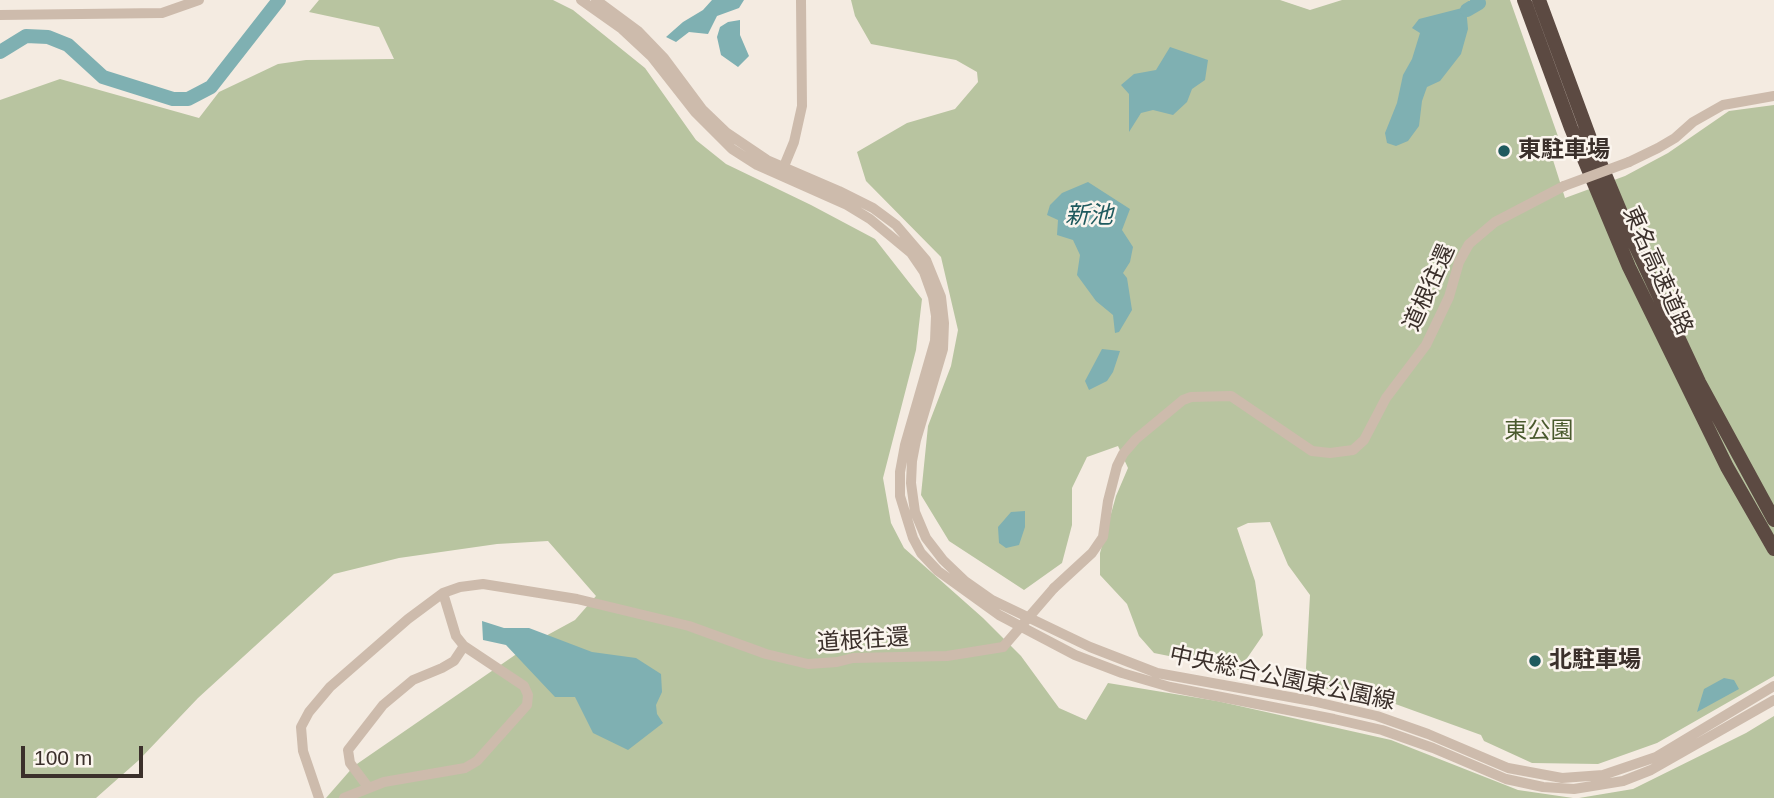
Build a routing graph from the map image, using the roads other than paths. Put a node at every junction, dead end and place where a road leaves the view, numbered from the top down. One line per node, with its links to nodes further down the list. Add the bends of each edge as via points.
1 (199, 0): 7 (street, via 162,13)
2 (581, 0): 9 (street, via 651,56 695,112 733,149)
3 (596, 0): 9 (street, via 638,31 726,132)
4 (802, 0): 9 (street, via 802,106)
5 (1524, 0): 11 (highway, 東名高速道路, via 1629,267 1727,467)
6 (1539, 0): 10 (highway, 東名高速道路, via 1629,232 1699,382)
7 (0, 15)
8 (1774, 96): 12 (street, 道根往還, bridge, via 1723,105 1658,148 1564,186 1495,222 1469,244 1426,345 1353,450 1312,451 1231,396 1183,400 1123,454 1108,501 1103,537 1003,647 947,656 808,664 689,626 577,599 482,584)
9 (781, 172): 15 (street, 中央総合公園東公園線, via 873,208 896,225 926,260 941,297 943,349 912,461 915,512 926,538 943,560 965,581 1015,613 1157,673 1377,716 1508,768 1562,778 1603,775 1657,757); 17 (street, via 870,219 911,253 924,272 933,297 935,341 905,445 901,496 921,553 938,571 999,615 1075,655 1122,673 1382,730 1506,779 1543,787 1574,789 1623,781)
10 (1774, 520)
11 (1774, 549)
12 (443, 593): 13 (street, via 456,636); 19 (street, via 330,687 309,712 301,727 303,751)
13 (464, 646): 18 (street, via 453,661 413,680 383,705 348,750 350,763); 18 (street, via 524,686 527,705 477,761 465,768)
14 (1774, 686): 15 (street, 中央総合公園東公園線)
15 (1754, 697): 17 (street)
16 (1774, 699): 17 (street)
17 (1760, 708)
18 (368, 787): 20 (street)
19 (319, 798)
20 (344, 798)

